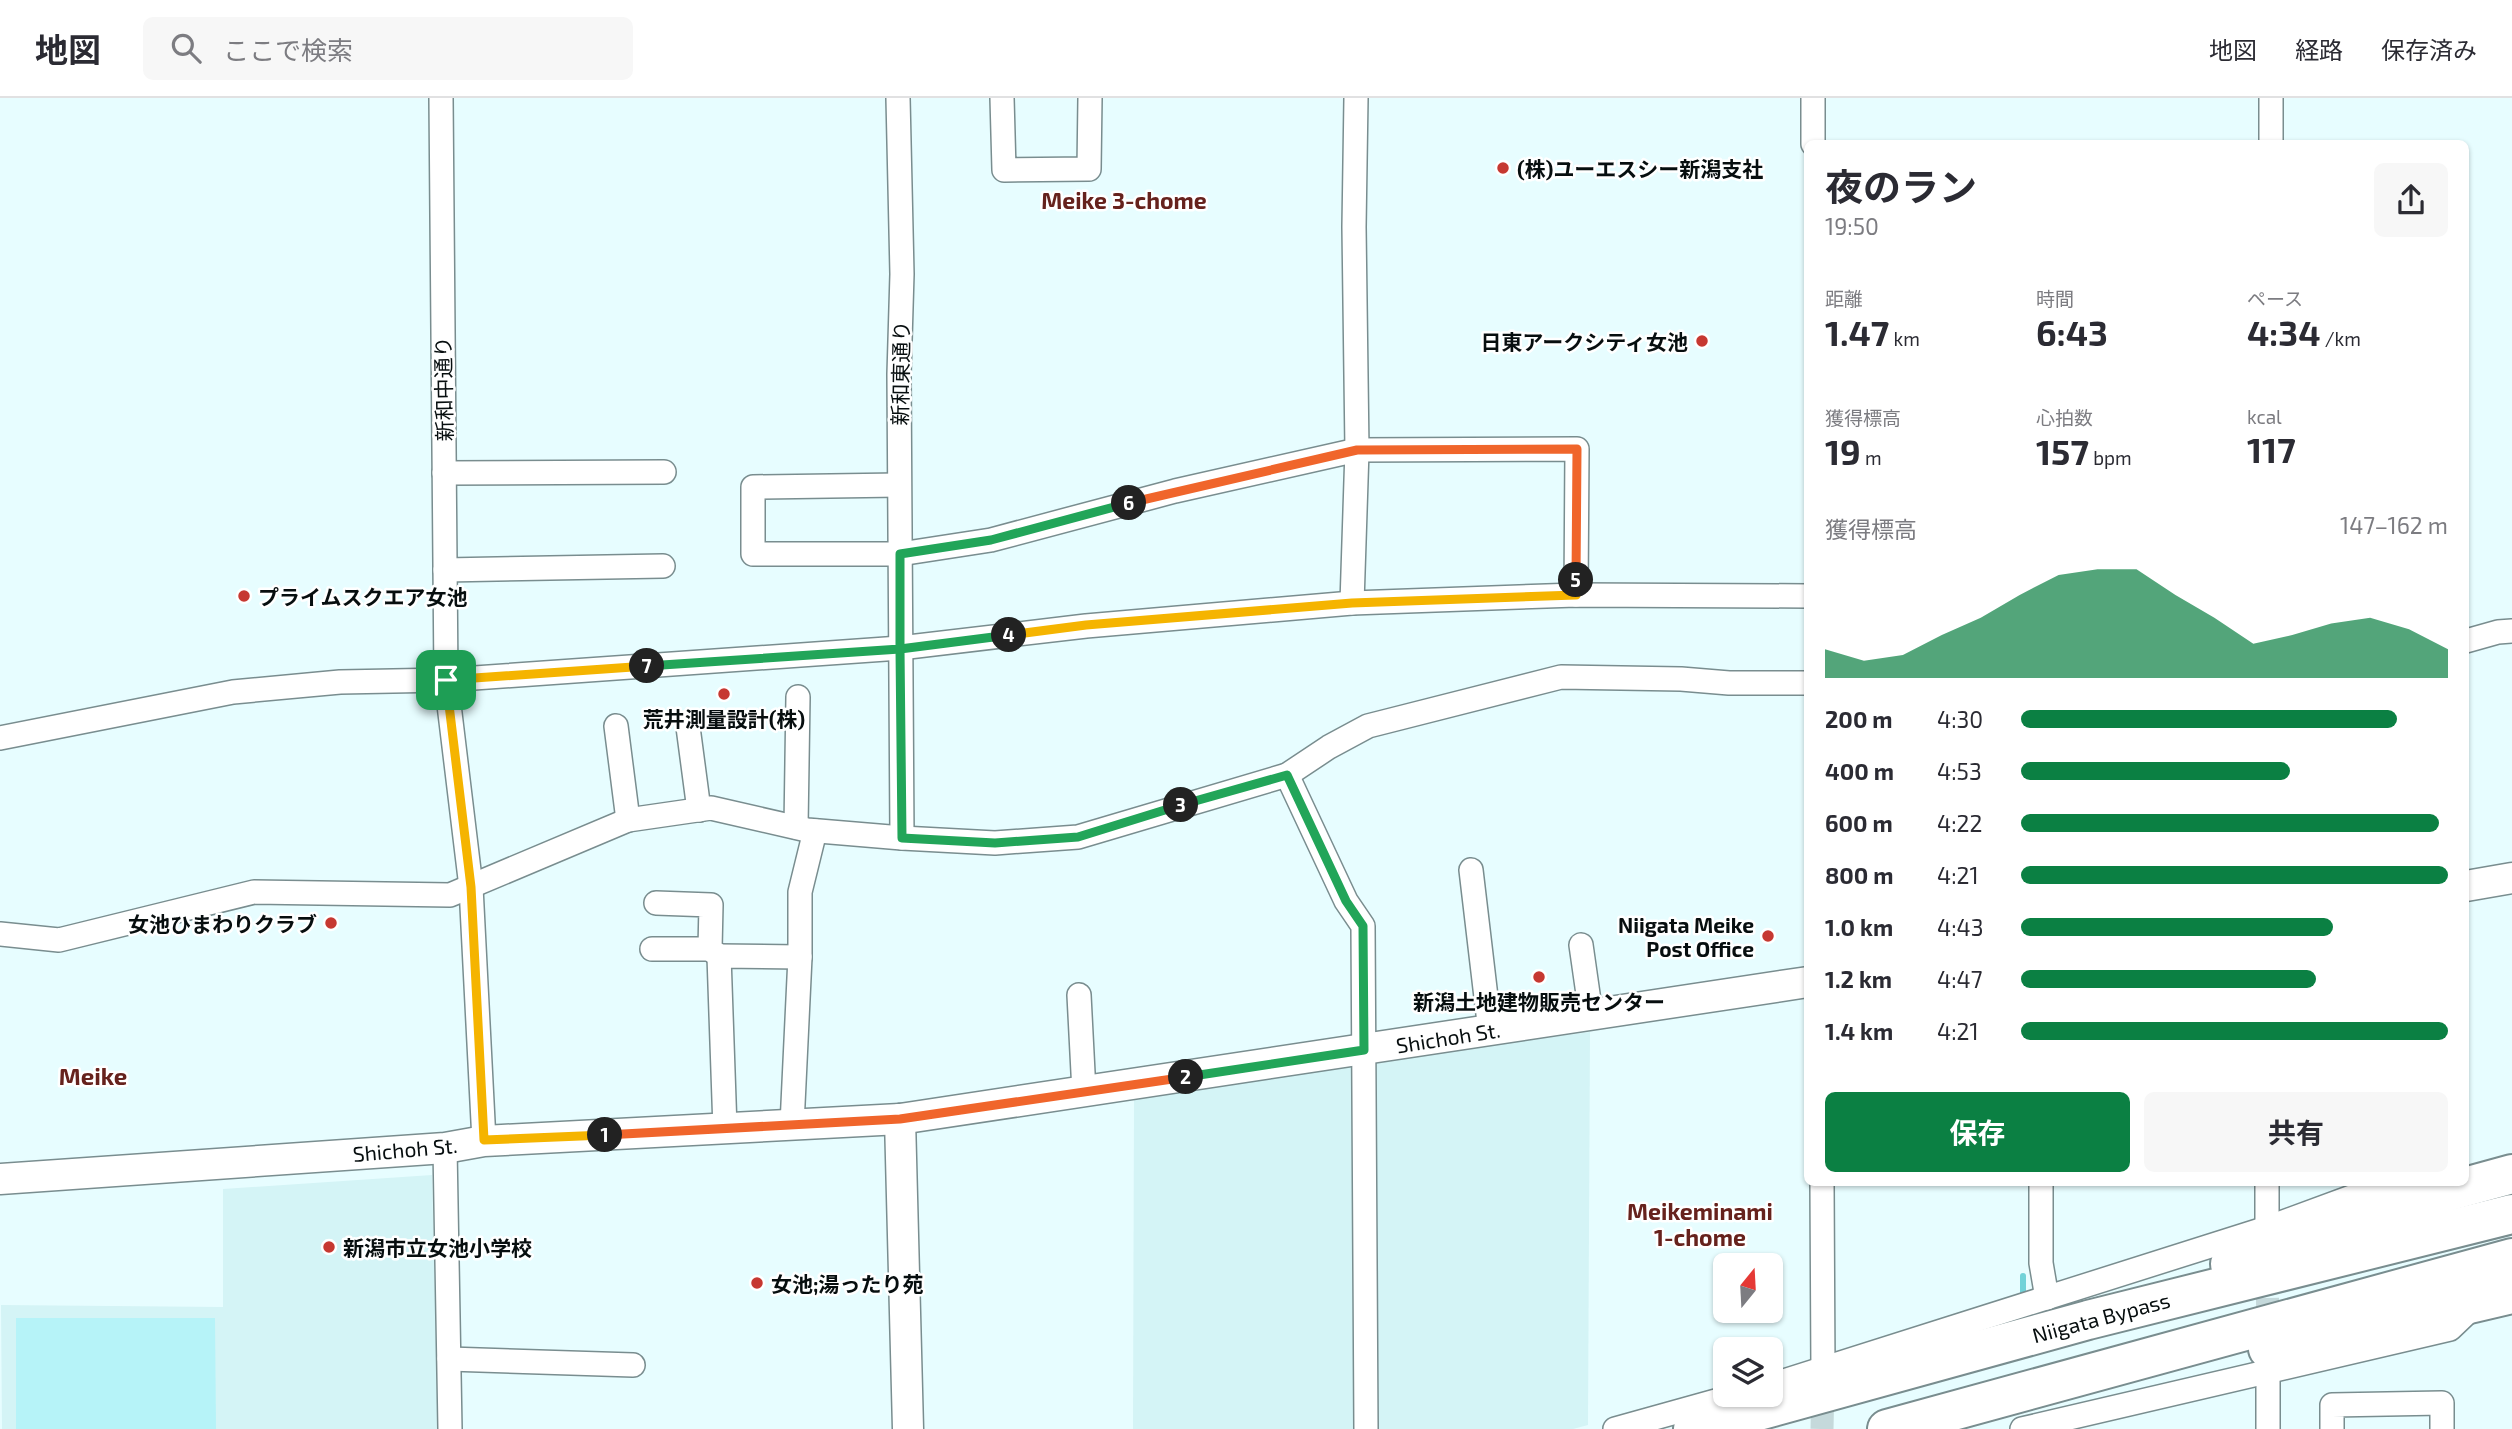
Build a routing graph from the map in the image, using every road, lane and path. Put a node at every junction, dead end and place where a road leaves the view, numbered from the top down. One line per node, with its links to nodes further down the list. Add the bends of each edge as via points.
1 (440, 98): 11 (street, 新和中通り)
2 (898, 98): 13 (street, 新和東通り, via 902,274)
3 (1002, 98): 4 (street, via 1004,170 1089,169)
4 (1090, 98)
5 (1356, 98): 10 (street)
6 (1813, 98): 8 (street)
7 (2271, 98): 9 (street)
8 (1813, 140)
9 (2271, 140)
10 (1357, 450): 14 (street, via 1175,491 991,540); 17 (street, via 1577,449); 19 (street)
11 (444, 472): 12 (street); 16 (street, 新和中通り)
12 (664, 472)
13 (899, 485): 14 (street, 新和東通り); 14 (street, via 753,487 753,554)
14 (900, 554): 22 (street, 新和東通り)
15 (663, 566): 16 (street)
16 (445, 570): 23 (street, 新和中通り)
17 (1576, 595): 18 (street); 19 (street)
18 (1804, 596)
19 (1352, 603): 22 (street, via 1086,625)
20 (2512, 631): 21 (street)
21 (2469, 640)
22 (900, 649): 23 (street); 33 (street, 新和東通り)
23 (446, 680): 28 (street, via 340,682 233,692); 37 (street, 新和中通り)
24 (1804, 683): 29 (street, via 1561,677 1368,726)
25 (798, 697): 32 (street)
26 (616, 726): 31 (street)
27 (688, 727): 30 (street)
28 (0, 738)
29 (1287, 775): 33 (street, via 1078,837 995,843); 48 (street, via 1346,901 1363,926)
30 (699, 810): 31 (street); 32 (street, via 711,808)
31 (628, 820): 37 (street)
32 (805, 829): 33 (street); 43 (street)
33 (902, 838)
34 (1471, 870): 47 (street)
35 (2512, 878): 36 (street)
36 (2469, 885)
37 (471, 887): 39 (street, via 450,895 254,892 59,940); 53 (street, 新和中通り)
38 (656, 903): 42 (street, via 711,905)
39 (0, 933)
40 (1581, 945): 46 (street)
41 (653, 949): 42 (street)
42 (715, 952): 43 (street); 52 (street)
43 (800, 957): 51 (street)
44 (1804, 983): 46 (street, Shichoh St.)
45 (1079, 995): 49 (street)
46 (1591, 1015): 47 (street, Shichoh St.)
47 (1490, 1031): 48 (street, Shichoh St.)
48 (1364, 1050): 49 (street, Shichoh St.); 79 (street)
49 (1084, 1092): 50 (street, Shichoh St.)
50 (900, 1119): 51 (street, Shichoh St.); 78 (street)
51 (792, 1125): 52 (street, Shichoh St.)
52 (725, 1129): 53 (street, Shichoh St.)
53 (484, 1140): 54 (street, Shichoh St.)
54 (445, 1148): 56 (street, Shichoh St.); 69 (street)
55 (2512, 1174): 57 (highway)
56 (0, 1179)
57 (2469, 1182)
58 (1822, 1186): 72 (street)
59 (2041, 1186): 66 (street, via 2041,1263)
60 (2267, 1186): 64 (street)
61 (2396, 1186): 64 (street, via 2354,1196)
62 (2452, 1186): 68 (highway, via 2330,1224)
63 (2512, 1214): 68 (highway, Niigata Bypass)
64 (2267, 1233): 66 (street)
65 (2512, 1258): 75 (highway)
66 (2047, 1298): 72 (street)
67 (2494, 1298): 71 (street, via 2450,1329); 75 (highway, via 2338,1335)
68 (2088, 1320): 81 (highway, Niigata Bypass)
69 (449, 1359): 70 (street); 77 (street)
70 (633, 1364)
71 (2268, 1368): 76 (street); 83 (street)
72 (1823, 1371): 73 (street)
73 (1783, 1382)
74 (1713, 1402): 80 (street)
75 (1951, 1411): 82 (highway)
76 (2036, 1427)
77 (450, 1429)
78 (908, 1429)
79 (1366, 1429)
80 (1615, 1429)
81 (1693, 1429)
82 (1887, 1429)
83 (2268, 1429)
84 (2332, 1429): 85 (street, via 2333,1405 2442,1403)
85 (2442, 1429)

